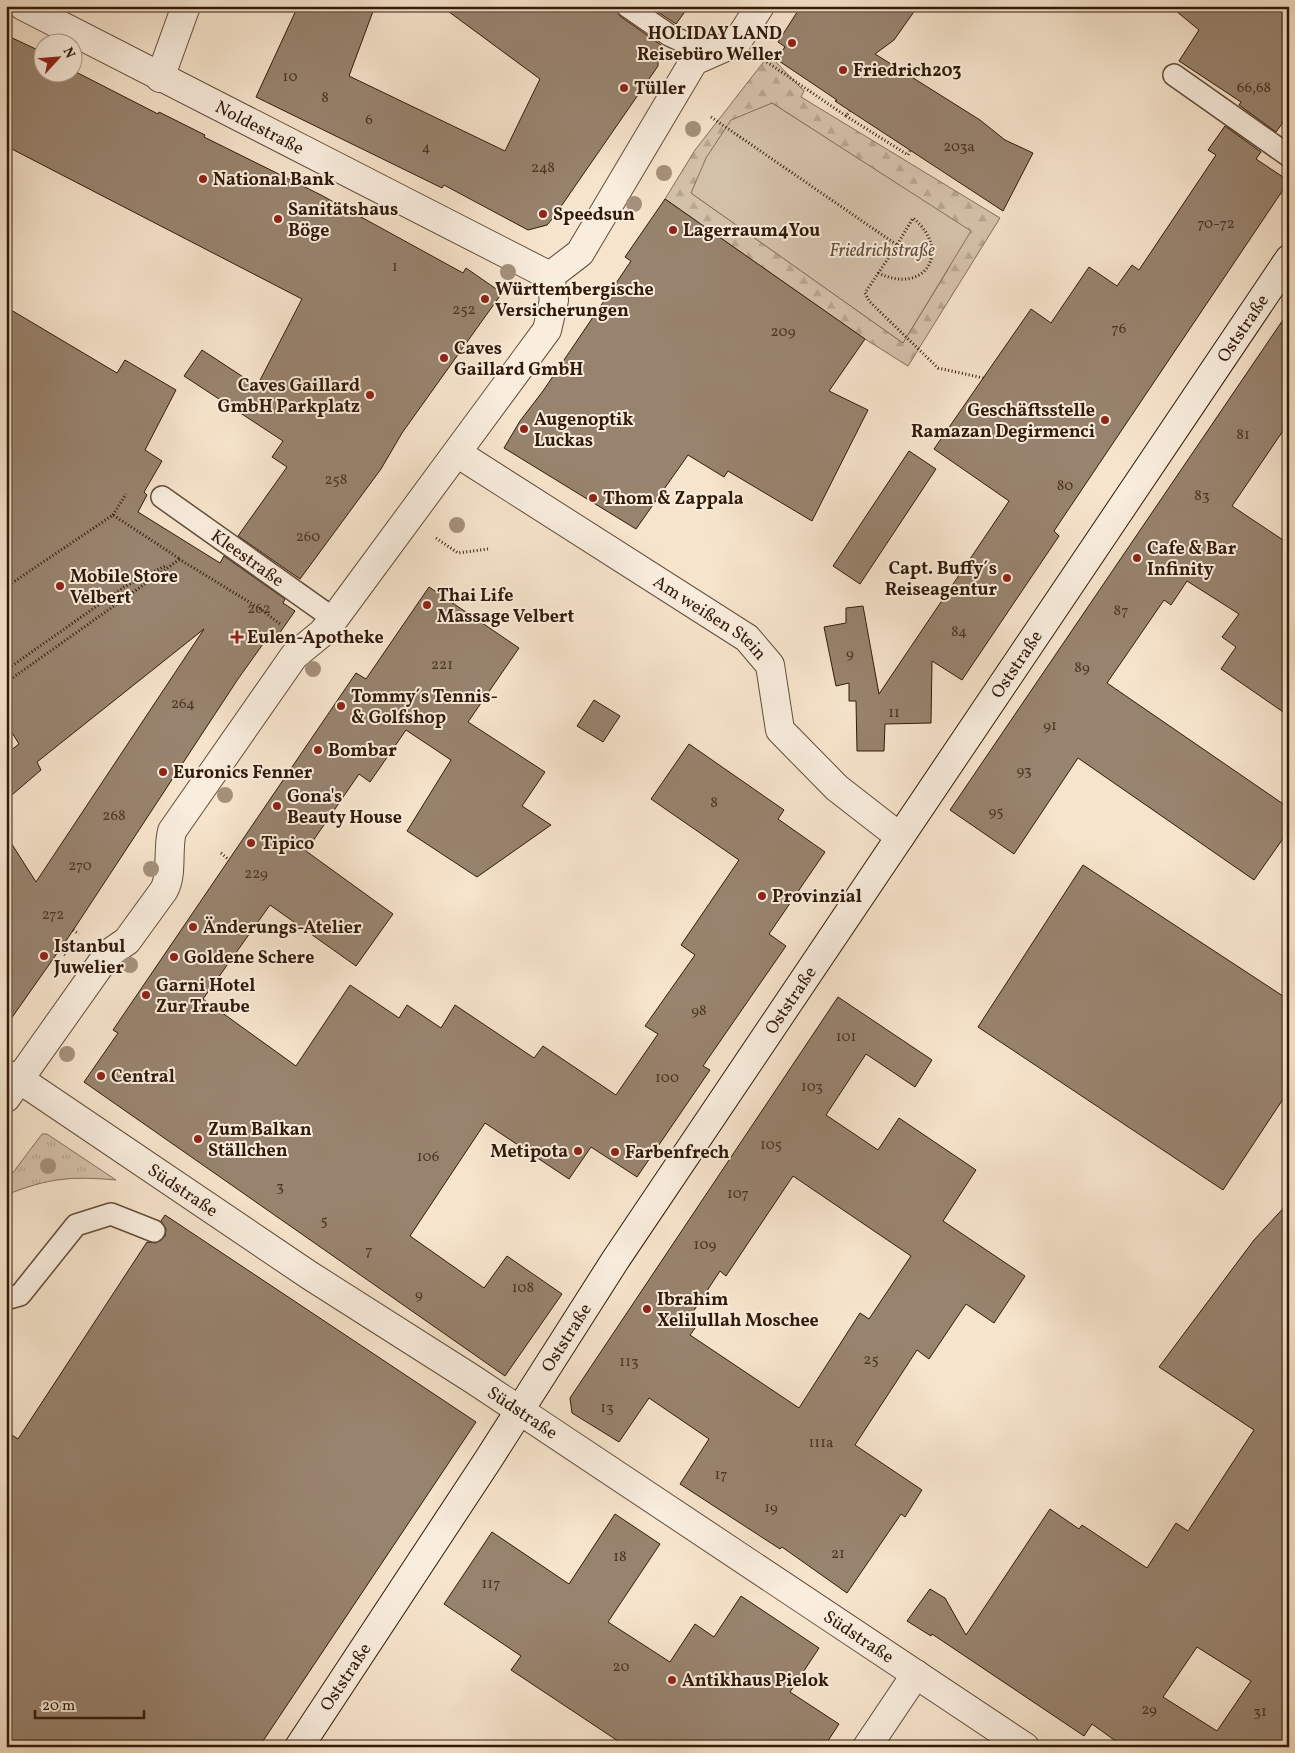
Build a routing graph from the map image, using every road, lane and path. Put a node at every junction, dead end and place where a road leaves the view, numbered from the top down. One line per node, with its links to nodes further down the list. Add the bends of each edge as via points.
1 (23, 6): 8 (street, Noldestraße)
2 (186, 6): 8 (street)
3 (627, 6): 5 (lane, via 669,35)
4 (760, 6): 5 (street, via 737,42)
5 (709, 54): 17 (street, via 694,61 580,253)
6 (760, 57): 10 (path)
7 (1174, 75): 13 (lane)
8 (160, 78): 17 (street, Noldestraße)
9 (850, 111): 10 (path)
10 (846, 116): 12 (path, via 908,156)
11 (711, 117): 14 (path)
12 (910, 151)
13 (1289, 156)
14 (897, 245): 16 (path); 16 (path, via 913,218 928,233 932,244 928,267 910,280 891,279)
15 (1286, 268): 32 (street, Oststraße)
16 (878, 273): 18 (path, via 866,293 875,307 938,368)
17 (550, 276): 19 (street, via 554,300 546,330)
18 (983, 378)
19 (473, 431): 20 (street); 23 (street)
20 (457, 453): 23 (street); 32 (street, Am weißen Stein, via 747,638 770,665 780,730 838,788)
21 (126, 494): 24 (path)
22 (162, 497): 29 (lane, Kleestraße)
23 (424, 498): 29 (street)
24 (113, 515): 27 (path); 28 (path)
25 (436, 538): 26 (path, via 458,553)
26 (488, 550)
27 (180, 558): 30 (path); 31 (path, via 124,587); 31 (path, via 11,679)
28 (6, 587)
29 (334, 619): 39 (street, via 294,656 172,831 168,844 168,883 164,890 127,941 108,954)
30 (286, 628)
31 (6, 671)
32 (900, 837): 42 (street, Oststraße, via 616,1259)
33 (221, 854): 34 (path)
34 (228, 860)
35 (74, 930): 36 (path)
36 (79, 934)
37 (59, 950): 38 (path)
38 (66, 955)
39 (11, 1084): 42 (street, Südstraße)
40 (154, 1231): 41 (lane, via 111,1214 76,1225 20,1295)
41 (6, 1299)
42 (519, 1411): 43 (street, Südstraße); 44 (street, Oststraße)
43 (916, 1674): 45 (street); 46 (street, Südstraße)
44 (299, 1747)
45 (867, 1747)
46 (1025, 1747)

